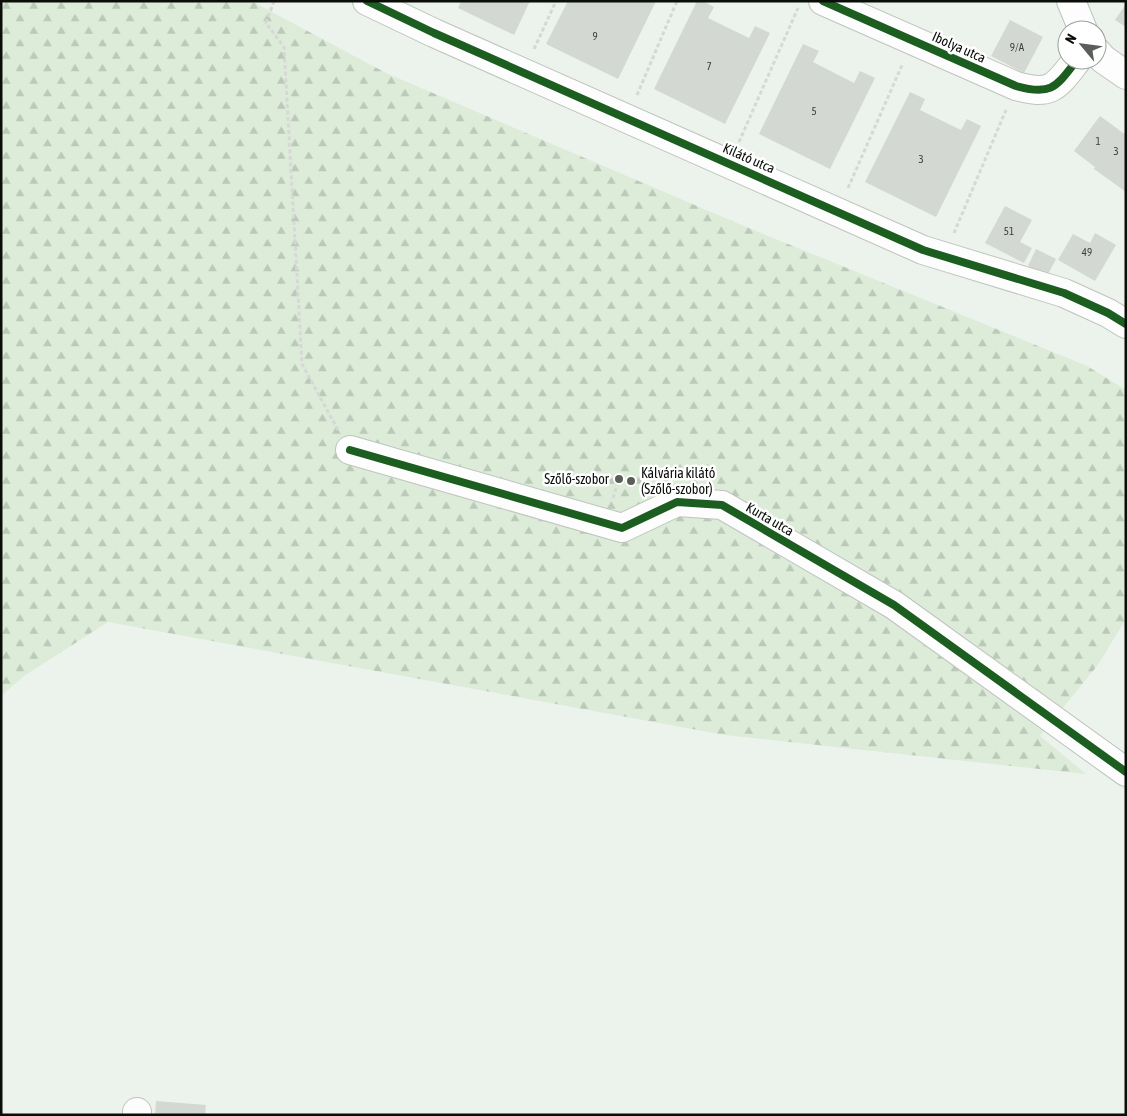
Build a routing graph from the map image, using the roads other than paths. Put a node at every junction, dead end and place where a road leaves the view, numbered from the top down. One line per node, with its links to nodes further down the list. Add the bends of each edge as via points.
1 (367, 1): 8 (street, Kilátó utca, via 434,34 923,250 1064,293)
2 (824, 1): 6 (street, Ibolya utca, via 1033,91 1052,88)
3 (1071, 1): 4 (street)
4 (1079, 20)
5 (1107, 64): 7 (street)
6 (1074, 70)
7 (1126, 74)
8 (1126, 324)
9 (350, 450): 10 (street, Kurta utca, via 622,528 677,502 722,505 894,605)
10 (1126, 772)

